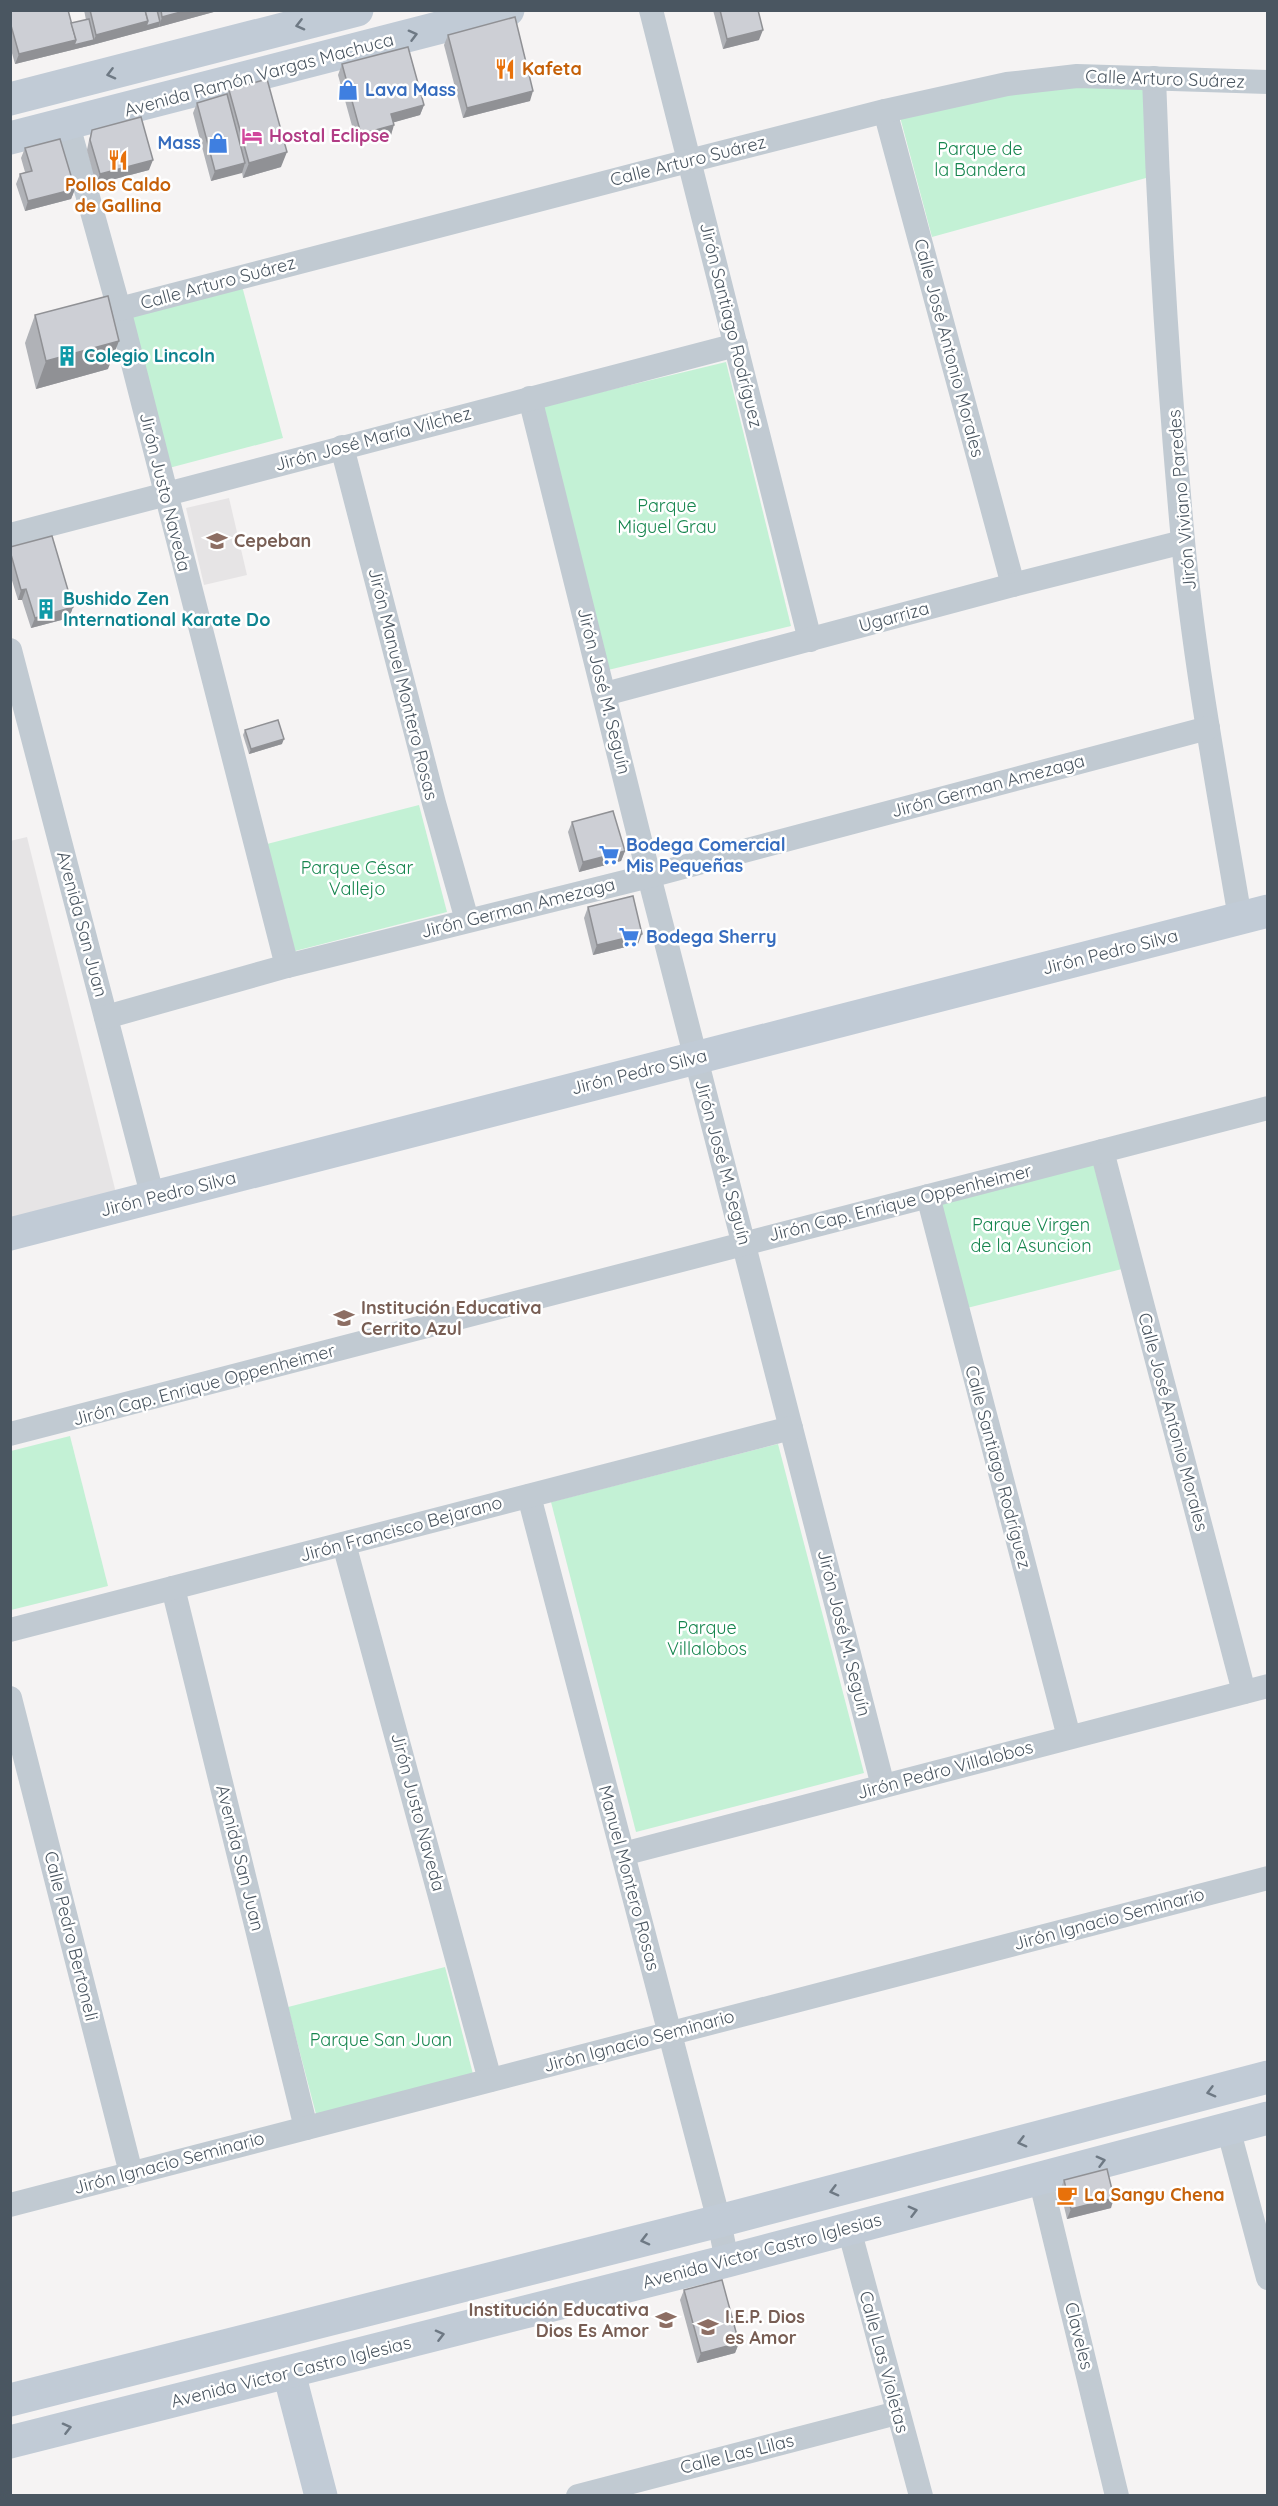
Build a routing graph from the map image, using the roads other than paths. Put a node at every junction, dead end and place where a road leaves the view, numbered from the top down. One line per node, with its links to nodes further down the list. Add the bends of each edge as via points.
1 (357, 10): 6 (street, Avenida Ramón Vargas Machuca, one-way to 6)
2 (508, 10): 8 (street, Avenida Ramón Vargas Machuca, one-way to 2)
3 (651, 10): 10 (street, Jirón Santiago Rodríguez)
4 (1154, 78): 5 (street, Calle Arturo Suárez); 7 (street, Calle Arturo Suárez, via 1040,79); 17 (street, Jirón Viviano Paredes)
5 (1268, 82)
6 (10, 99)
7 (885, 111): 10 (street, Calle Arturo Suárez); 18 (street, Calle José Antonio Morales)
8 (68, 125): 9 (street, Avenida Ramón Vargas Machuca); 11 (street, Jirón Justo Naveda)
9 (12, 132)
10 (689, 161): 11 (street, Calle Arturo Suárez); 12 (street, Jirón Santiago Rodríguez)
11 (119, 309): 15 (street, Jirón Justo Naveda)
12 (736, 345): 13 (street, Jirón José María Vilchez); 19 (street, Jirón Santiago Rodríguez)
13 (530, 398): 14 (street, Jirón José María Vilchez); 21 (street, Jirón José M. Seguín)
14 (342, 447): 15 (street, Jirón José María Vilchez); 25 (street, Jirón Manuel Montero Rosas)
15 (165, 493): 16 (street, Jirón José María Vilchez); 26 (street, Jirón Justo Naveda)
16 (10, 535)
17 (1183, 542): 18 (street, Ugarriza); 22 (street, Jirón Viviano Paredes)
18 (1013, 585): 19 (street, Ugarriza)
19 (810, 640): 21 (street, Ugarriza)
20 (10, 650): 27 (street, Avenida San Juan)
21 (605, 694): 23 (street, Jirón José M. Seguín)
22 (1208, 728): 23 (street, Jirón German Amezaga); 24 (street, Jirón Viviano Paredes)
23 (649, 876): 25 (street, Jirón German Amezaga); 28 (street, Jirón José M. Seguín)
24 (1254, 915): 28 (street, Jirón Pedro Silva)
25 (467, 920): 26 (street, Jirón German Amezaga)
26 (286, 966): 27 (street, Jirón German Amezaga)
27 (106, 1017): 32 (street, Avenida San Juan)
28 (695, 1058): 32 (street, Jirón Pedro Silva); 34 (street, Jirón José M. Seguín)
29 (1268, 1108): 30 (street, Jirón Cap. Enrique Oppenheimer)
30 (1102, 1151): 31 (street, Jirón Cap. Enrique Oppenheimer); 42 (street, Calle José Antonio Morales)
31 (928, 1196): 34 (street, Jirón Cap. Enrique Oppenheimer); 44 (street, Calle Santiago Rodríguez)
32 (153, 1197): 33 (street, Jirón Pedro Silva)
33 (10, 1234)
34 (744, 1244): 35 (street, Jirón José M. Seguín); 36 (street, Jirón Cap. Enrique Oppenheimer)
35 (791, 1428): 37 (street, Jirón Francisco Bejarano); 45 (street, Jirón José M. Seguín)
36 (10, 1434)
37 (529, 1496): 38 (street, Jirón Francisco Bejarano); 46 (street, Manuel Montero Rosas)
38 (344, 1544): 39 (street, Jirón Francisco Bejarano); 50 (street, Jirón Justo Naveda)
39 (173, 1588): 40 (street, Jirón Francisco Bejarano); 52 (street, Avenida San Juan)
40 (10, 1630)
41 (1268, 1686): 42 (street, Jirón Pedro Villalobos)
42 (1244, 1692): 44 (street, Jirón Pedro Villalobos)
43 (10, 1698): 54 (street, Calle Pedro Bertoneli)
44 (1069, 1737): 45 (street, Jirón Pedro Villalobos)
45 (883, 1786): 46 (street, Jirón Pedro Villalobos)
46 (622, 1854): 48 (street, Manuel Montero Rosas)
47 (1268, 1878): 48 (street, Jirón Ignacio Seminario)
48 (670, 2033): 50 (street, Jirón Ignacio Seminario); 57 (street, Manuel Montero Rosas)
49 (1268, 2077): 57 (street, one-way to 57)
50 (490, 2080): 52 (street, Jirón Ignacio Seminario)
51 (1268, 2118): 53 (street, Avenida Victor Castro Iglesias)
52 (306, 2128): 54 (street, Jirón Ignacio Seminario)
53 (1228, 2128): 55 (street, Avenida Victor Castro Iglesias, one-way to 53); 60 (street)
54 (131, 2173): 56 (street, Jirón Ignacio Seminario)
55 (1040, 2178): 58 (street, Avenida Victor Castro Iglesias, one-way to 55); 68 (street, Claveles)
56 (10, 2205)
57 (719, 2221): 59 (street, Manuel Montero Rosas); 62 (street, one-way to 62)
58 (849, 2229): 59 (street, Avenida Victor Castro Iglesias); 63 (street, Calle Las Violetas)
59 (727, 2261): 61 (street, Avenida Victor Castro Iglesias, one-way to 59)
60 (1268, 2278)
61 (289, 2373): 64 (street, Avenida Victor Castro Iglesias, one-way to 61); 65 (street)
62 (10, 2400)
63 (897, 2413): 66 (street, Calle Las Lilas); 67 (street, Calle Las Violetas)
64 (10, 2442)
65 (321, 2496)
66 (578, 2496)
67 (921, 2496)
68 (1117, 2496)

